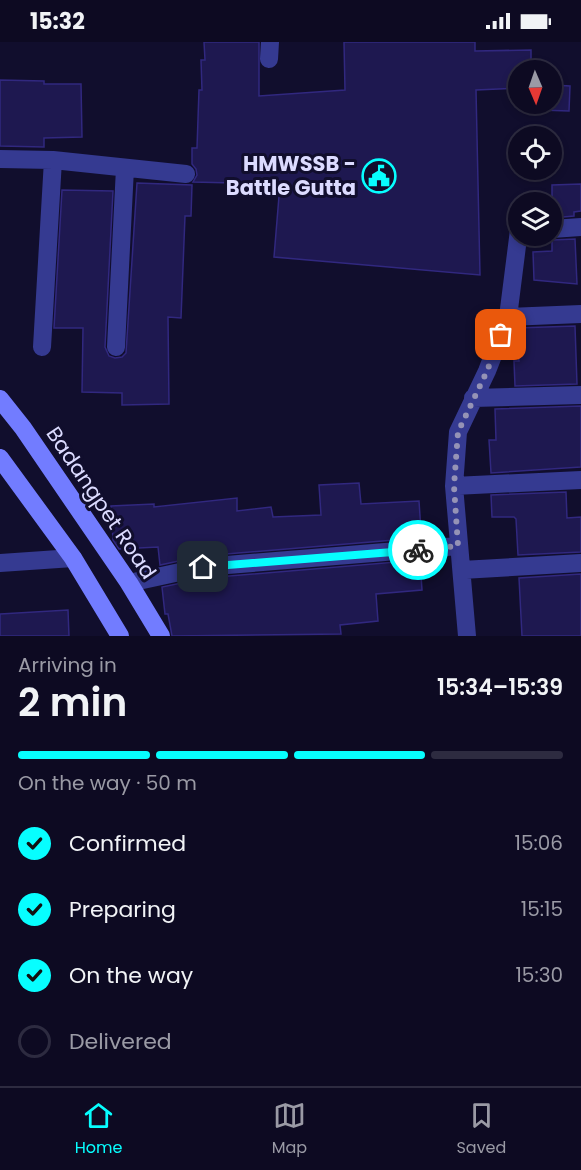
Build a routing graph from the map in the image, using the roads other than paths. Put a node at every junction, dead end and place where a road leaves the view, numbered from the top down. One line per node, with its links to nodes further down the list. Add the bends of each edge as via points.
1 (0, 159): 2 (street)
2 (53, 160): 3 (street); 10 (street)
3 (125, 168): 4 (street); 11 (street)
4 (186, 174)
5 (581, 227): 6 (street)
6 (562, 228)
7 (517, 246): 9 (street)
8 (581, 314): 9 (street)
9 (508, 317): 13 (street)
10 (42, 347)
11 (116, 347)
12 (581, 395): 13 (street)
13 (473, 398): 17 (street, via 458,432)
14 (0, 399): 23 (main road, Badangpet Road)
15 (0, 458): 19 (main road)
16 (581, 480): 17 (street)
17 (454, 486): 18 (street)
18 (458, 546): 22 (street); 23 (street, via 203,567)
19 (73, 558): 21 (street); 24 (main road)
20 (581, 563): 22 (street)
21 (0, 564)
22 (462, 570): 26 (street)
23 (129, 584): 25 (main road, Badangpet Road)
24 (120, 636)
25 (161, 636)
26 (467, 636)

